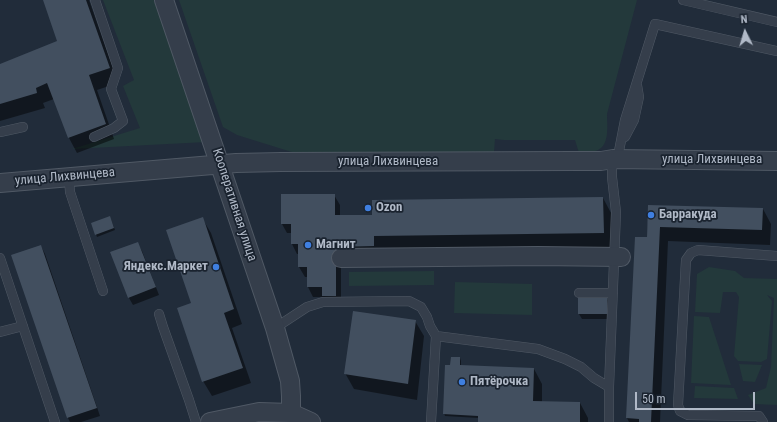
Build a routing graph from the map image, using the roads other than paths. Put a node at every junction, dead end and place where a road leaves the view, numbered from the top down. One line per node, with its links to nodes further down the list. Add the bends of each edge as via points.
1 (95, 0): 8 (lane, via 118,68 111,89 123,121)
2 (164, 0): 11 (street, Кооперативная улица)
3 (683, 0): 4 (lane)
4 (777, 22)
5 (777, 52): 9 (lane, via 655,24 637,83 636,97 625,120)
6 (23, 127): 7 (lane)
7 (0, 132)
8 (94, 137)
9 (617, 155): 10 (street, улица Лихвинцева); 11 (street, улица Лихвинцева, via 601,161 281,162); 15 (lane, via 612,177)
10 (777, 161)
11 (220, 165): 12 (street, улица Лихвинцева); 23 (street, Кооперативная улица)
12 (69, 177): 13 (street, улица Лихвинцева); 18 (lane, via 70,192)
13 (0, 183)
14 (777, 256): 34 (lane, via 698,250 691,252 686,260 678,406 680,411 688,414 759,416)
15 (618, 257): 17 (street); 19 (lane)
16 (0, 258): 22 (lane)
17 (341, 258)
18 (103, 291)
19 (613, 292): 20 (lane); 26 (lane)
20 (579, 293)
21 (159, 314): 29 (lane)
22 (23, 326): 24 (lane); 28 (lane)
23 (275, 328): 25 (lane, via 307,307 323,302 409,301 421,307); 27 (street, Кооперативная улица, via 290,381)
24 (0, 332)
25 (436, 336): 26 (lane, via 538,349 581,367); 32 (lane)
26 (609, 387): 33 (lane)
27 (291, 413): 30 (street, via 259,412); 31 (street)
28 (55, 422)
29 (196, 422)
30 (210, 422)
31 (311, 422)
32 (431, 422)
33 (609, 422)
34 (763, 422)

